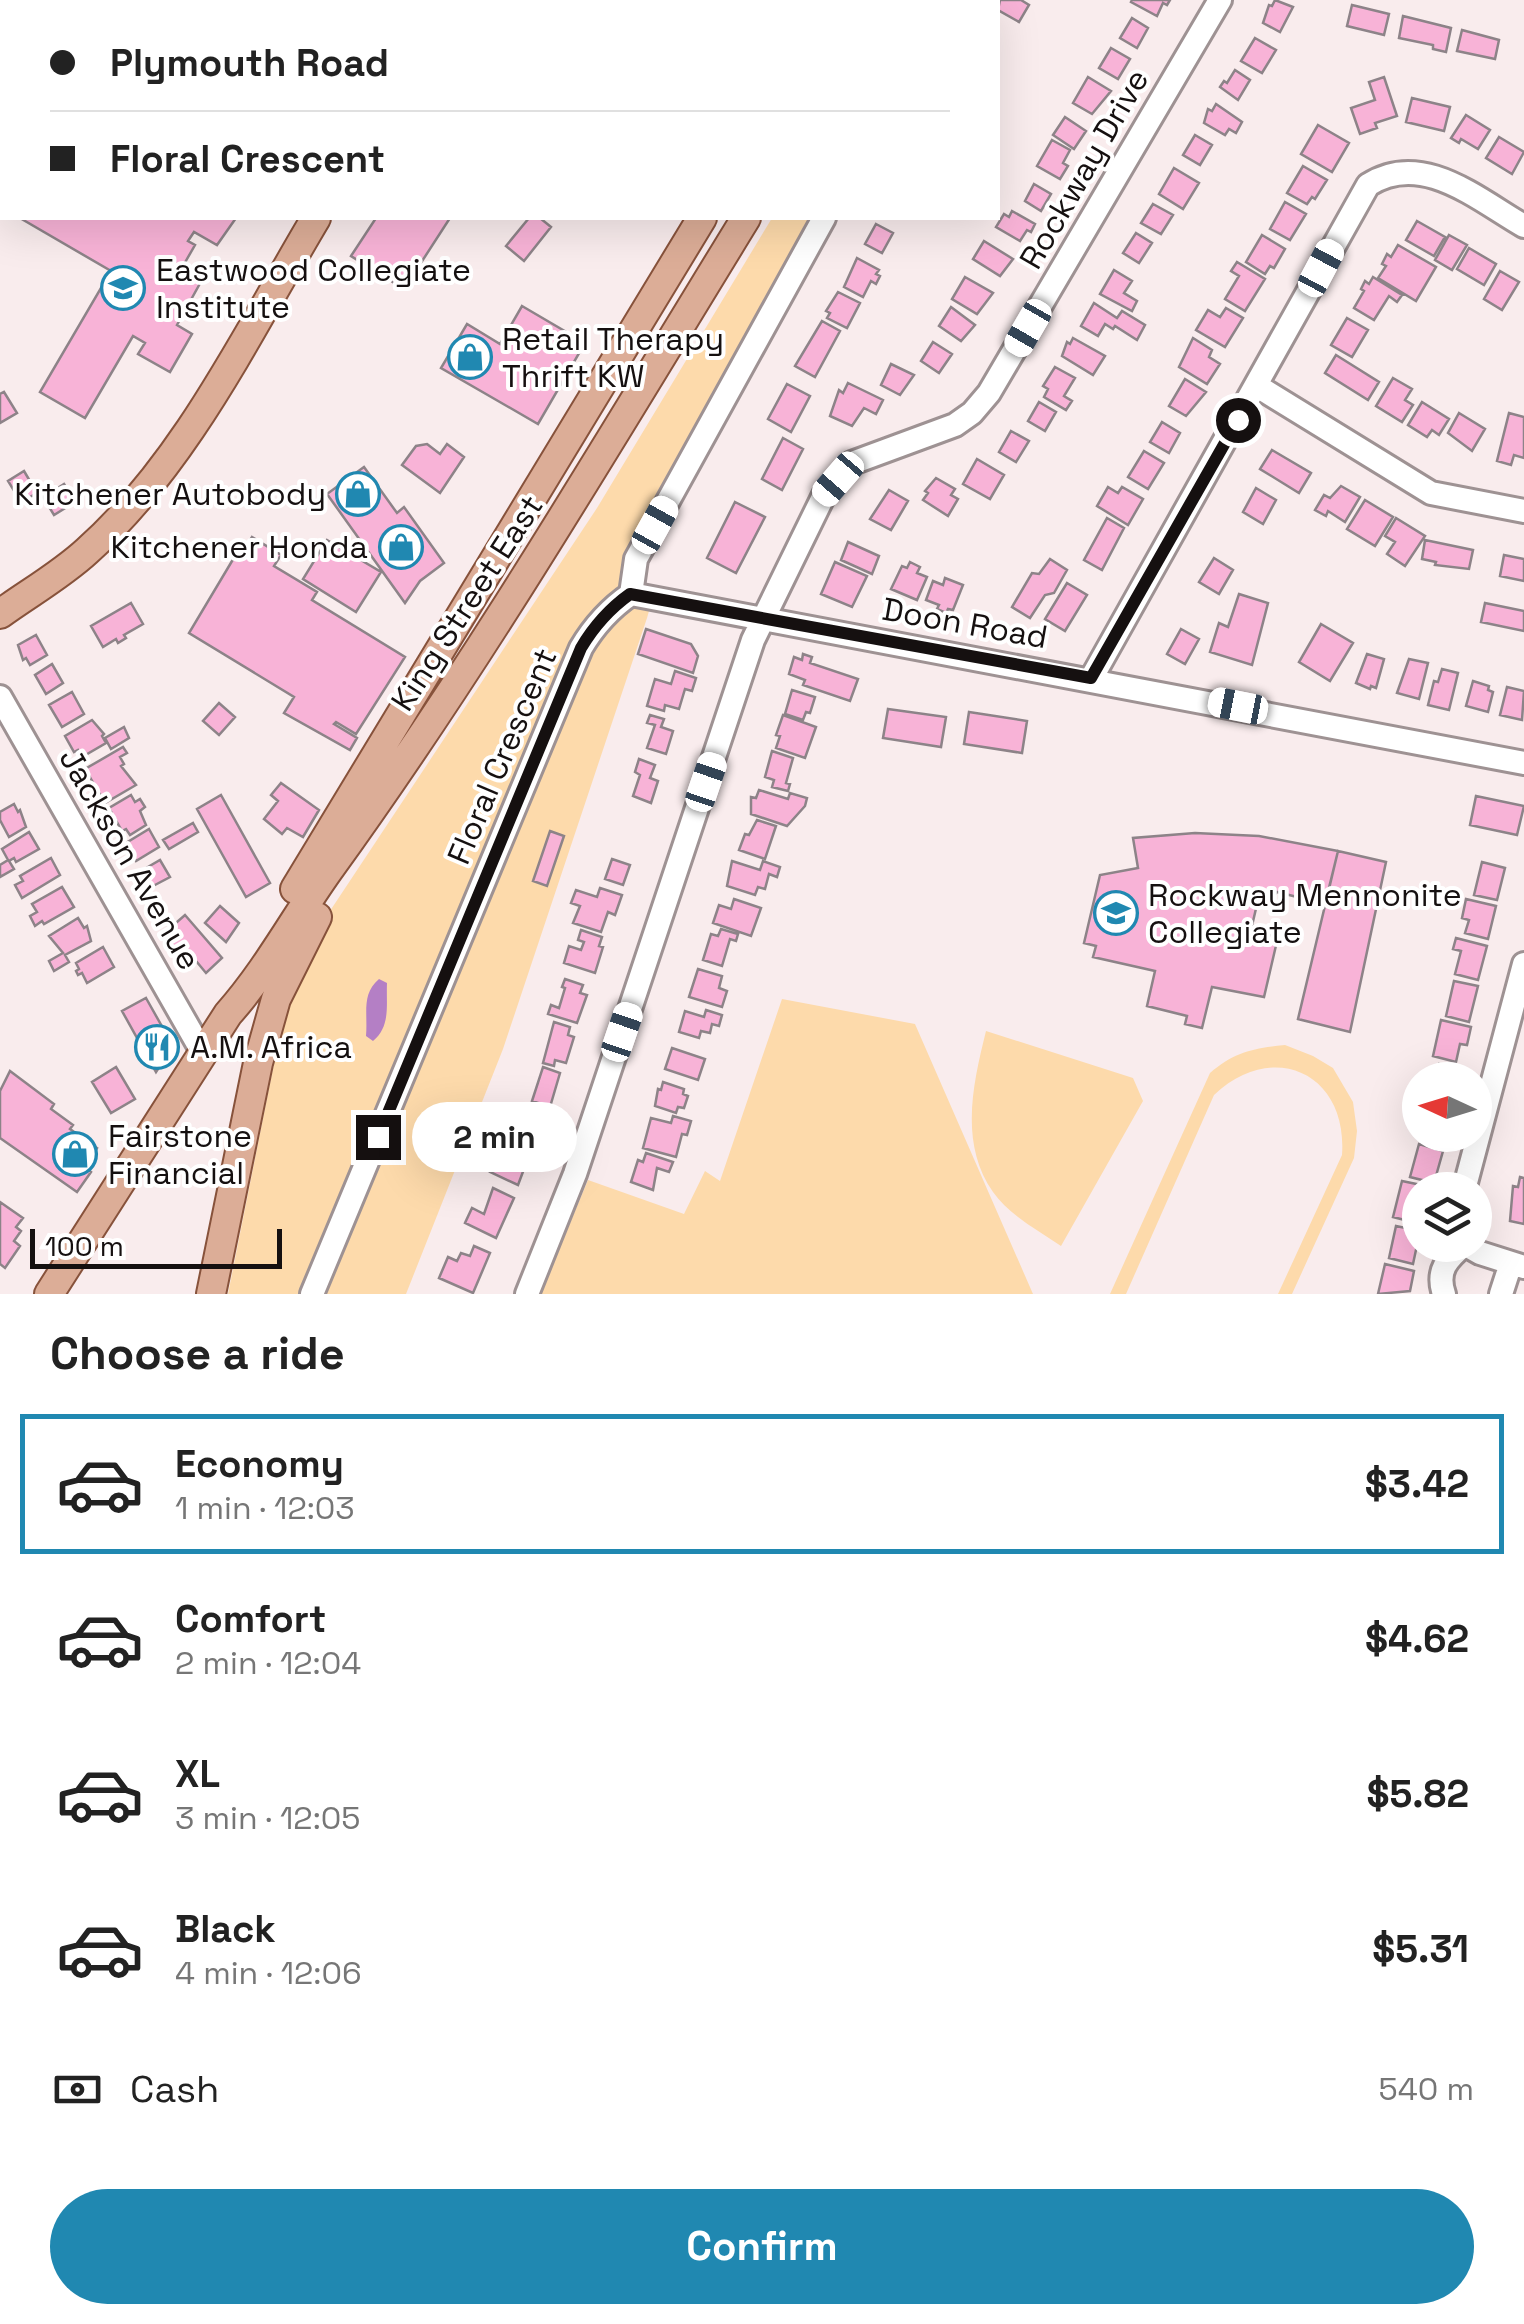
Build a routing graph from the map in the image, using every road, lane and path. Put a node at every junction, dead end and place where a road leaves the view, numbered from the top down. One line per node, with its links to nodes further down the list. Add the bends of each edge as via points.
1 (1220, 0): 11 (street, Rockway Drive, via 990,394 954,425 852,462 824,495)
2 (315, 220): 10 (main road, via 220,380 147,484 86,552)
3 (701, 220): 17 (main road, King Street East, via 244,972)
4 (745, 220): 15 (main road, King Street East)
5 (823, 220): 9 (street, via 636,559)
6 (1524, 226): 7 (street, via 1441,178 1418,171 1384,174 1353,209)
7 (1257, 386): 8 (street, via 1432,492); 12 (street)
8 (1524, 511)
9 (630, 594): 11 (street, Doon Road); 26 (street, Floral Crescent, via 581,648)
10 (0, 614)
11 (762, 620): 12 (street, Doon Road); 27 (street, Rockway Drive, via 575,1174)
12 (1091, 678): 14 (street, Doon Road)
13 (0, 698): 19 (street, Jackson Avenue)
14 (1524, 763)
15 (398, 775): 17 (main road, King Street East); 25 (main road, via 276,999)
16 (1523, 974): 18 (street)
17 (228, 1014): 19 (main road, King Street East)
18 (1515, 1042): 20 (street)
19 (204, 1053): 24 (main road, King Street East)
20 (1470, 1172)
21 (1492, 1255): 23 (street)
22 (1446, 1262): 28 (street)
23 (1518, 1265): 29 (street)
24 (49, 1294)
25 (212, 1294)
26 (312, 1294)
27 (527, 1294)
28 (1444, 1294)
29 (1502, 1294)

